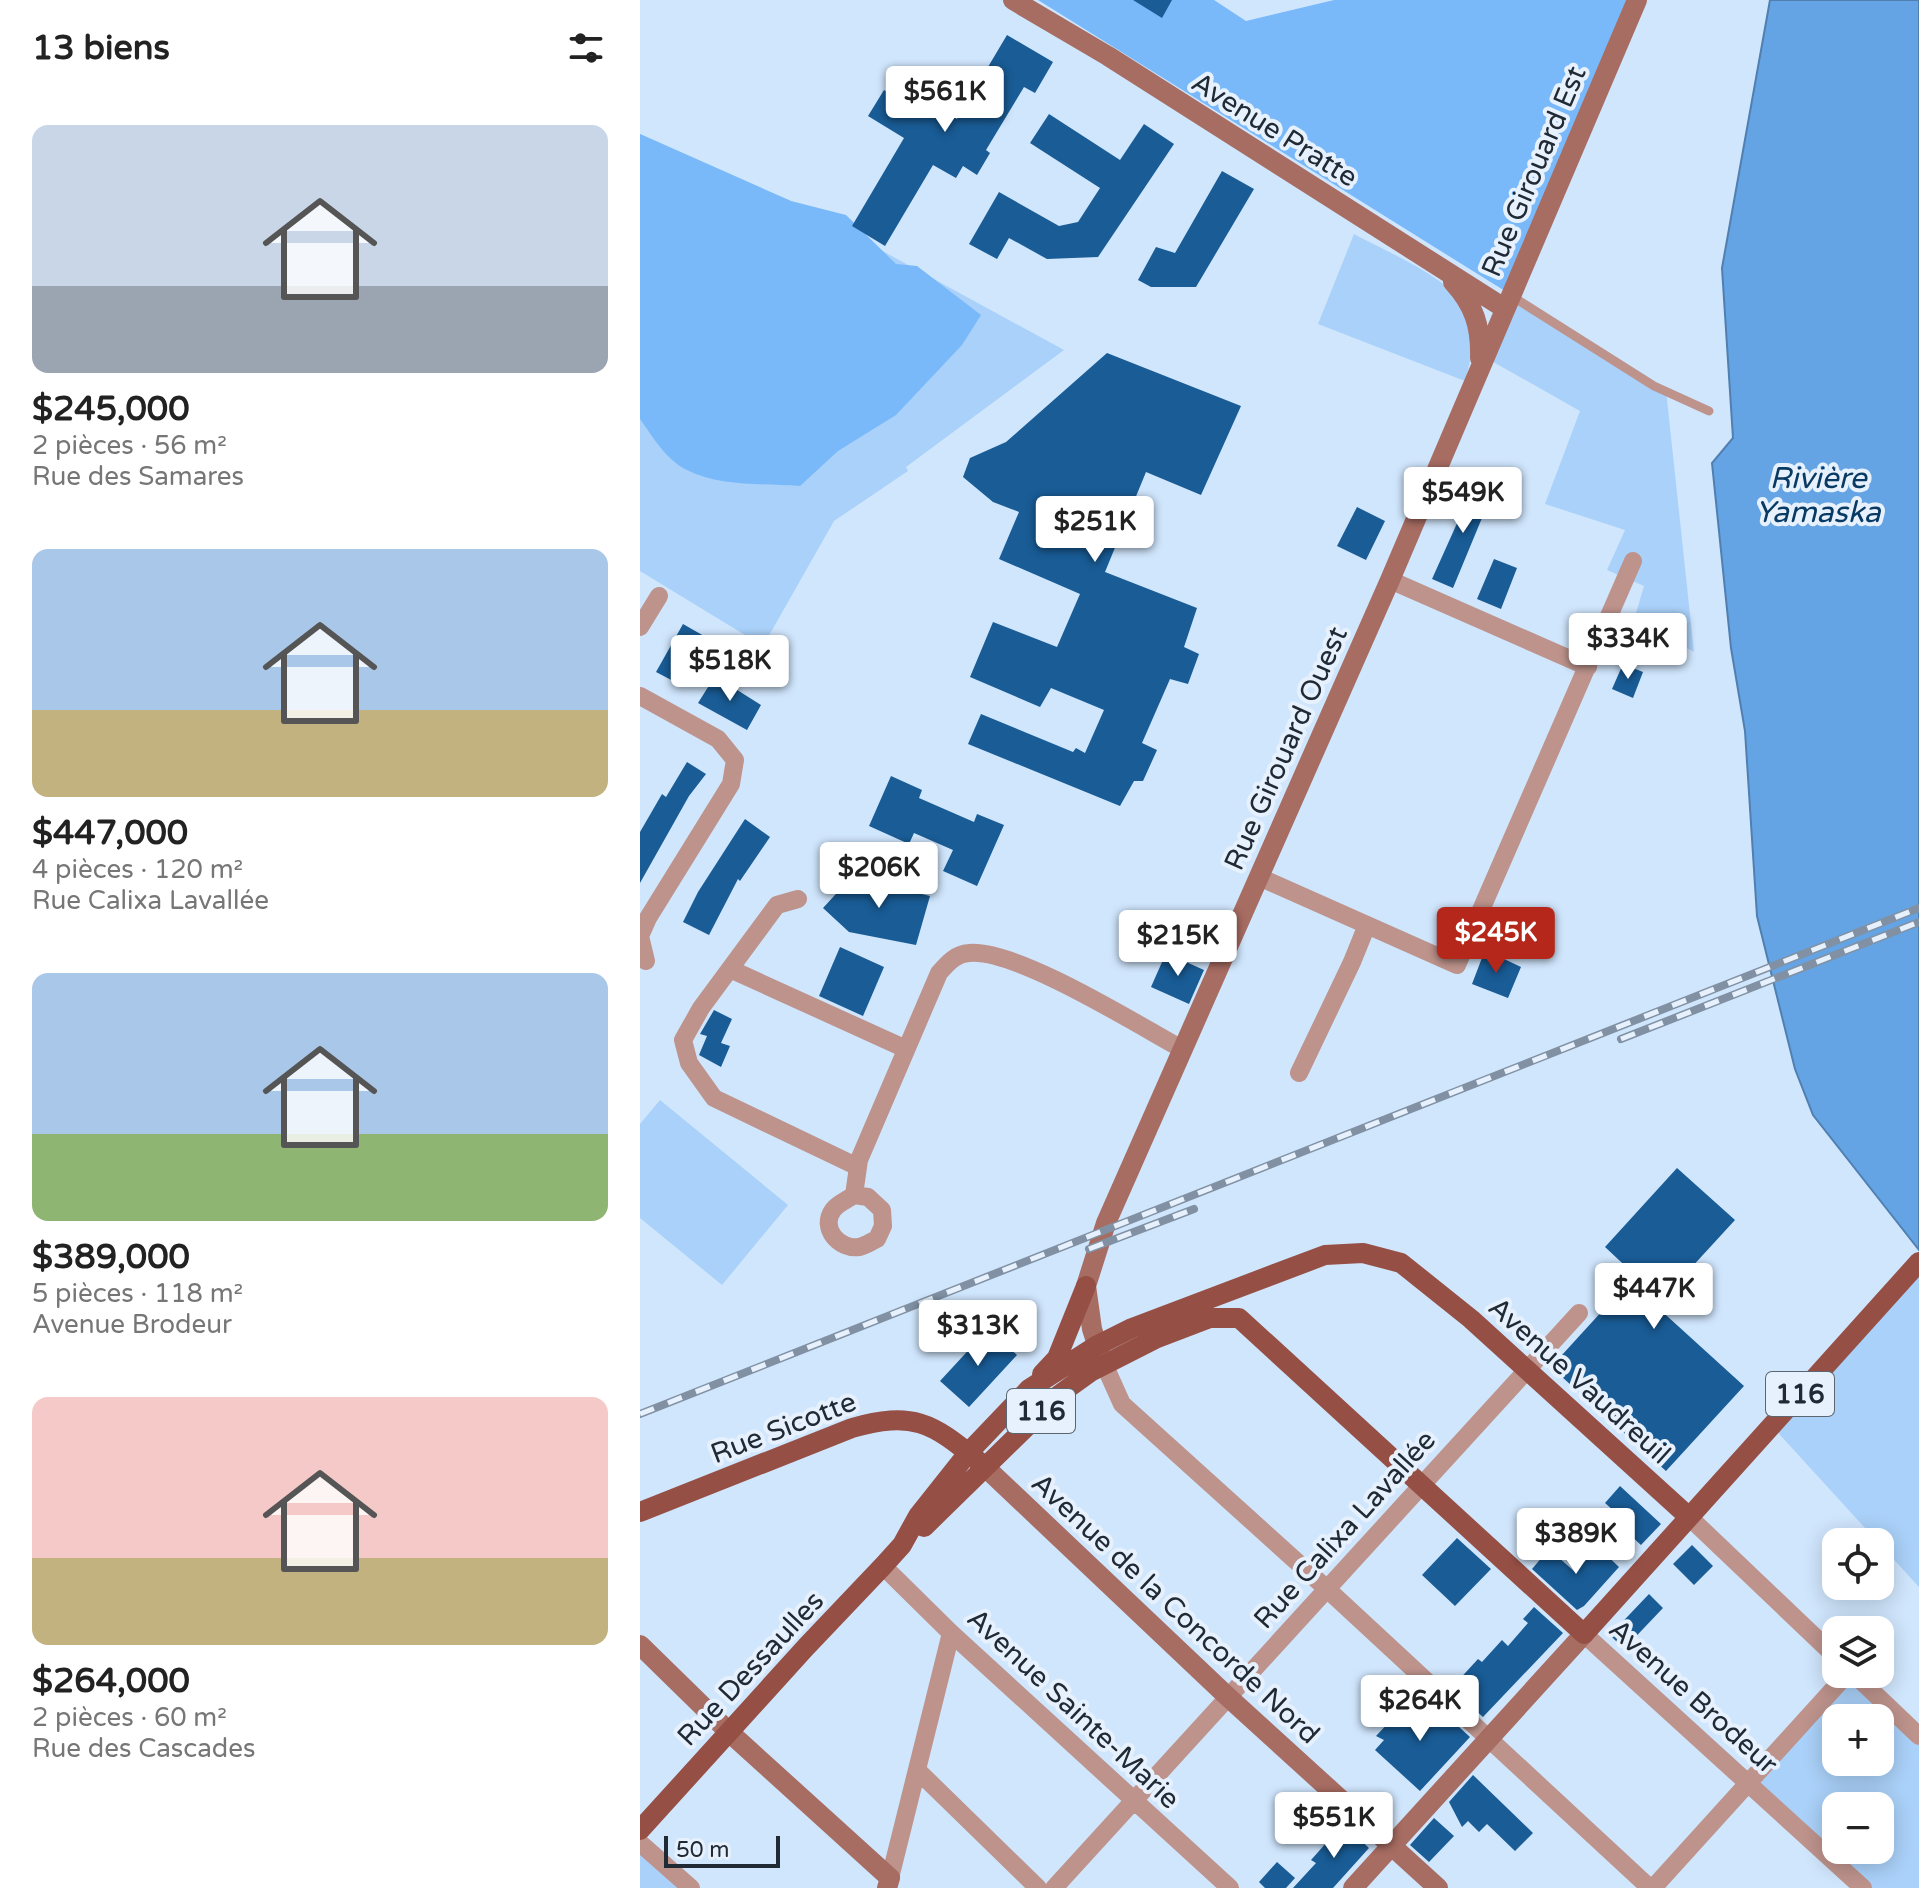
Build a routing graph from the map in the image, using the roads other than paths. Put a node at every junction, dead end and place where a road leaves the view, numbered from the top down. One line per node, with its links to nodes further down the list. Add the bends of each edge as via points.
1 (1013, 0): 3 (street, Avenue Pratte)
2 (1637, 0): 4 (street, Rue Girouard Est)
3 (1442, 270): 4 (street, Avenue Pratte); 5 (street, via 1476,315)
4 (1507, 302): 5 (street, Rue Girouard Est); 6 (lane, via 1654,386)
5 (1480, 365): 8 (street, Rue Girouard Ouest)
6 (1709, 411)
7 (1633, 561): 11 (street)
8 (1390, 580): 11 (street); 13 (street, Rue Girouard Ouest)
9 (659, 596): 10 (street)
10 (640, 627)
11 (1588, 667): 15 (street, via 1457,965)
12 (640, 696): 16 (street, via 718,739 735,760 731,784 640,936)
13 (1259, 877): 15 (street); 19 (street, Rue Girouard Ouest)
14 (798, 899): 17 (street, via 777,905)
15 (1367, 925): 20 (street)
16 (646, 961)
17 (730, 969): 18 (street); 21 (street, via 683,1040 689,1063 714,1098)
18 (906, 1049): 19 (street, via 939,973 965,953 985,953 1077,990); 21 (street)
19 (1182, 1049): 24 (street, Rue Girouard Ouest, via 1106,1223)
20 (1299, 1073)
21 (858, 1167): 22 (street)
22 (854, 1195)
23 (1915, 1266): 34 (main road, 116)
24 (1086, 1286): 28 (street); 30 (main road, via 1057,1358)
25 (1244, 1286): 27 (main road); 28 (main road, Rue Dessaulles / 116, via 1132,1328); 29 (main road, Avenue Vaudreuil / 116, via 1325,1255 1363,1253 1401,1263)
26 (1579, 1313): 29 (street, Rue Calixa Lavallée)
27 (1239, 1318): 28 (main road, Rue Dessaulles / 116, via 1210,1318); 32 (main road, Avenue Brodeur)
28 (1100, 1355): 30 (main road, Rue Dessaulles / 116); 31 (main road, Rue Dessaulles / 116, via 1060,1394); 36 (street, via 1122,1404)
29 (1527, 1370): 32 (street, Rue Calixa Lavallée); 34 (main road, Avenue Vaudreuil / 116)
30 (1029, 1389): 31 (main road, Rue Dessaulles / 116)
31 (976, 1459): 33 (main road, Rue Sicotte, via 940,1430 901,1419 882,1420); 35 (main road, Rue Dessaulles, via 918,1516); 43 (street, Avenue de la Concorde Nord)
32 (1422, 1485): 36 (street, Rue Calixa Lavallée); 38 (main road, Avenue Brodeur)
33 (640, 1512)
34 (1689, 1517): 38 (main road, 116); 39 (street, Avenue Vaudreuil)
35 (883, 1566): 37 (street, Avenue Sainte-Marie); 44 (main road, Rue Dessaulles)
36 (1327, 1589): 43 (street, Rue Calixa Lavallée); 46 (street)
37 (951, 1633): 47 (street); 49 (street, Avenue Sainte-Marie)
38 (1584, 1634): 46 (street); 48 (street, Avenue Brodeur)
39 (1822, 1644)
40 (640, 1645): 44 (street)
41 (1834, 1688): 48 (street)
42 (1869, 1688): 45 (street)
43 (1228, 1697): 49 (street, Rue Calixa Lavallée); 52 (street, Avenue de la Concorde Nord)
44 (729, 1732): 50 (main road, Rue Dessaulles); 53 (street)
45 (1919, 1736)
46 (1489, 1738): 52 (street); 60 (street)
47 (917, 1770): 53 (street); 55 (street)
48 (1748, 1783): 60 (street); 61 (street, Avenue Brodeur)
49 (1134, 1801): 56 (street, Rue Calixa Lavallée); 57 (street, Avenue Sainte-Marie)
50 (640, 1830)
51 (640, 1843): 54 (street)
52 (1391, 1846): 58 (street); 59 (street, Avenue de la Concorde Nord)
53 (888, 1883)
54 (691, 1888)
55 (1038, 1888)
56 (1054, 1888)
57 (1230, 1888)
58 (1353, 1888)
59 (1438, 1888)
60 (1652, 1888)
61 (1863, 1888)

